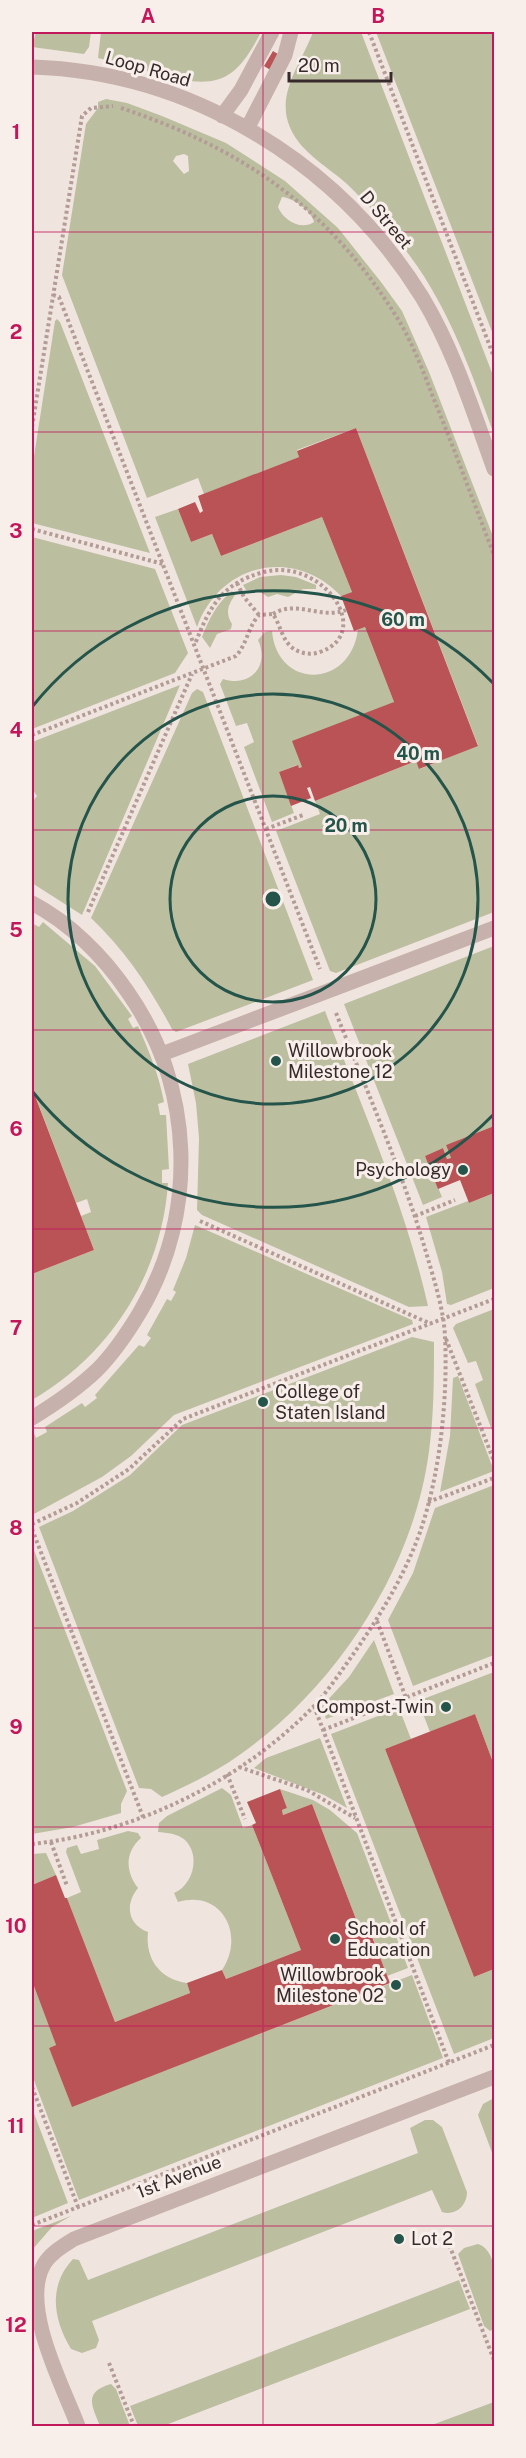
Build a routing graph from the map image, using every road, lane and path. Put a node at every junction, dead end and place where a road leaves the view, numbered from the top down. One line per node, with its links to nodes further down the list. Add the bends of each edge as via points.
1 (272, 32): 5 (street, via 241,90)
2 (291, 32): 6 (street, via 285,54)
3 (369, 32): 8 (path)
4 (32, 67): 5 (street, Loop Road, via 120,78 178,95)
5 (222, 116): 6 (street, Loop Road)
6 (248, 127): 10 (street, D Street, via 338,193 382,241 422,298 453,359)
7 (52, 295): 9 (path); 12 (path, via 82,116 86,111 105,105 123,109 194,136 249,165 281,187 334,234 397,317 426,378); 13 (path, via 59,297)
8 (495, 357)
9 (32, 427)
10 (495, 469)
11 (32, 529): 13 (path)
12 (495, 555)
13 (164, 564): 18 (path)
14 (237, 583): 15 (path, via 269,571 297,572 328,590); 17 (path); 18 (path, via 213,604)
15 (344, 611): 16 (path, via 328,614 294,608); 16 (path, via 336,644 314,654 294,649 285,640)
16 (273, 614): 17 (path)
17 (257, 616): 19 (path, via 241,651)
18 (195, 644): 19 (path)
19 (205, 669): 20 (path); 23 (path)
20 (192, 673): 21 (path); 26 (path)
21 (32, 735)
22 (303, 815): 23 (path)
23 (266, 829): 27 (path)
24 (32, 903): 26 (street)
25 (495, 928): 27 (street)
26 (78, 935): 28 (street, via 114,972 141,1011)
27 (328, 991): 28 (street); 31 (path)
28 (162, 1054): 30 (street, via 176,1101 182,1149)
29 (455, 1200): 31 (path)
30 (177, 1211): 34 (path); 36 (street, via 170,1245 153,1290 128,1332 98,1369)
31 (415, 1216): 33 (path)
32 (495, 1299): 33 (path)
33 (442, 1320): 34 (path); 35 (path)
34 (432, 1324): 40 (path, via 183,1419 129,1469 77,1503)
35 (445, 1336): 37 (path); 39 (path, via 443,1424)
36 (32, 1419)
37 (495, 1461)
38 (495, 1478): 39 (path)
39 (428, 1502): 42 (path, via 420,1533)
40 (32, 1524)
41 (32, 1529): 49 (path)
42 (377, 1620): 44 (path); 45 (path)
43 (495, 1663): 44 (path)
44 (406, 1698): 46 (path)
45 (314, 1706): 46 (path); 47 (path, via 281,1737)
46 (323, 1730): 50 (path)
47 (239, 1767): 48 (path); 50 (path, via 307,1790)
48 (227, 1774): 49 (path); 51 (path)
49 (143, 1817): 52 (path, via 103,1831)
50 (356, 1818): 56 (path)
51 (245, 1819)
52 (51, 1842): 53 (path); 54 (path)
53 (32, 1844)
54 (67, 1886)
55 (495, 2045): 56 (path)
56 (449, 2063): 59 (path)
57 (495, 2077): 64 (street, 1st Avenue, via 59,2248 43,2266 36,2288 39,2327)
58 (32, 2087): 59 (path)
59 (78, 2206): 60 (path)
60 (32, 2224)
61 (445, 2234): 62 (path)
62 (495, 2360)
63 (109, 2363): 65 (path)
64 (78, 2427)
65 (134, 2427)

